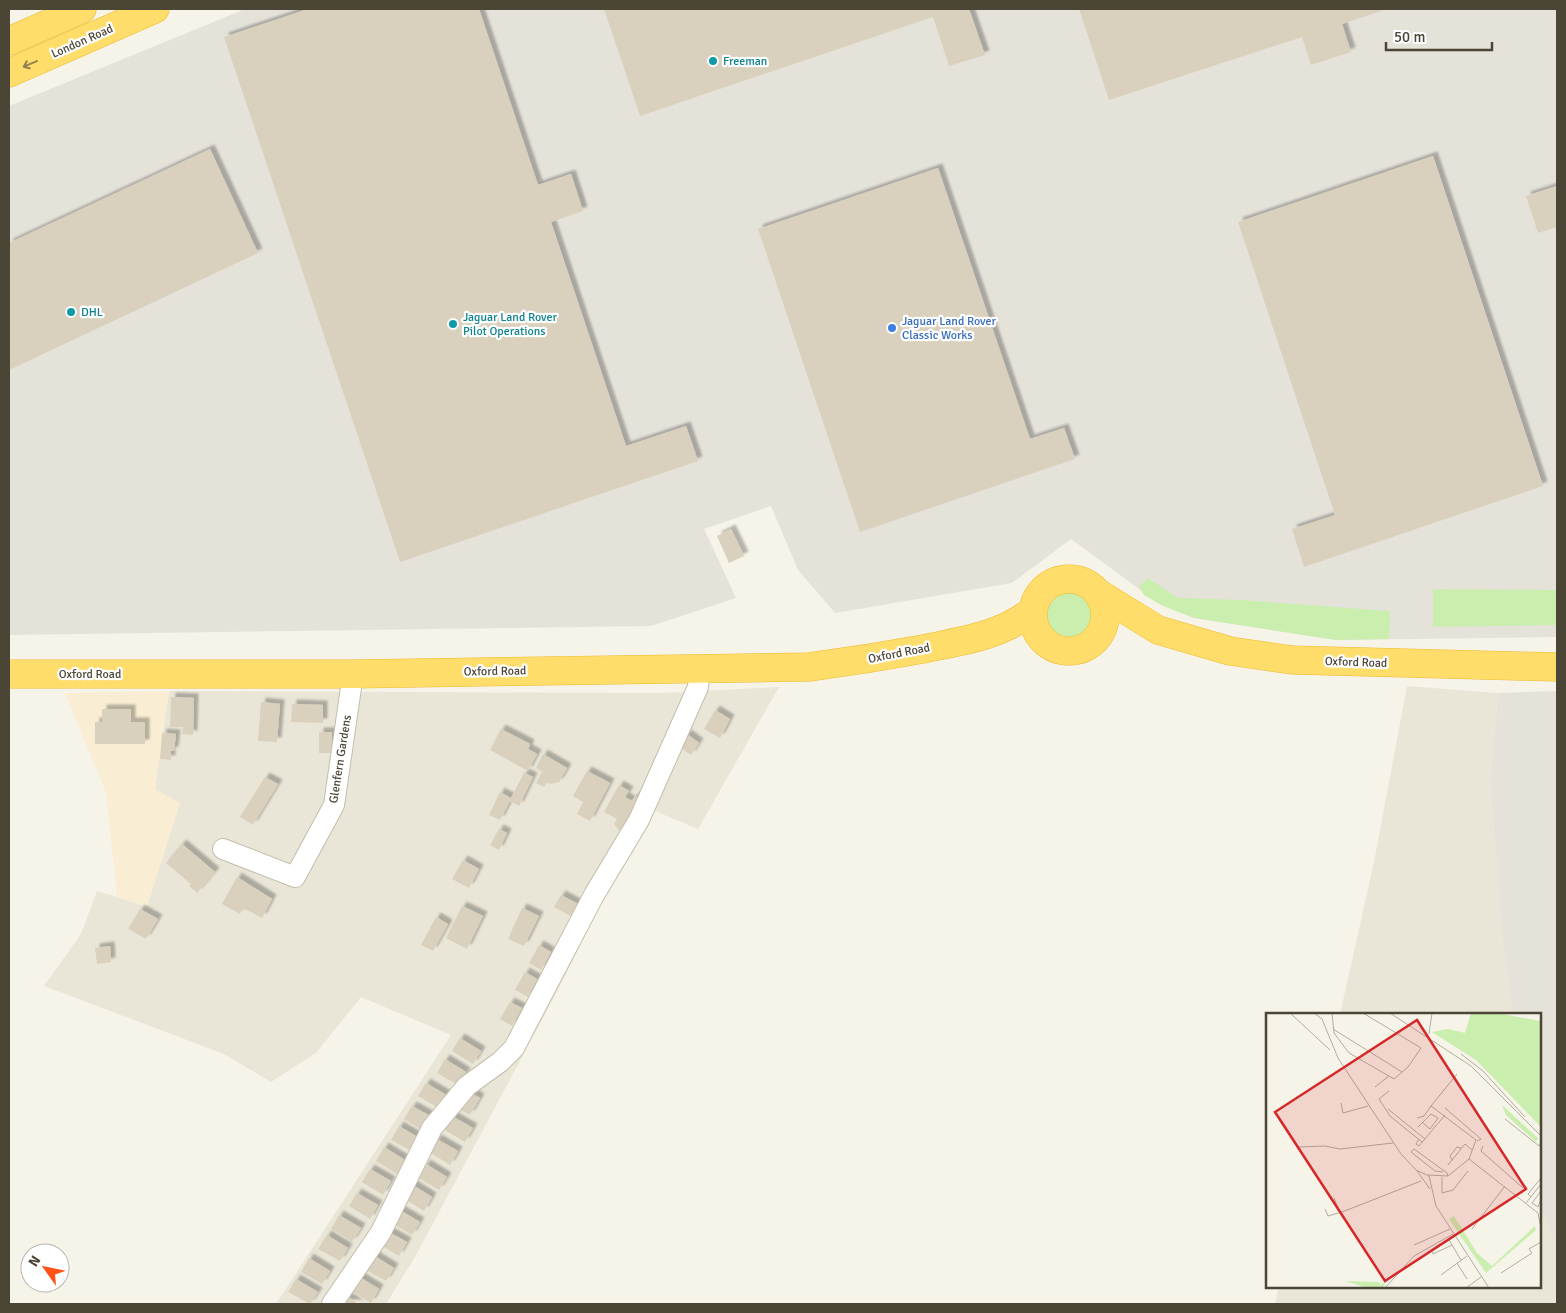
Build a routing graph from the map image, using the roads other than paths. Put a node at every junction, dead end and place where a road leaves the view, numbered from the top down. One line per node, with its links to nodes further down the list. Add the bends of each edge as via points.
1 (82, 9): 3 (highway)
2 (155, 9): 4 (highway, London Road, one-way to 4)
3 (9, 41)
4 (9, 73)
5 (1098, 593): 6 (highway, via 1078,580 1062,580 1043,590); 7 (highway, Oxford Road); 9 (highway, via 1105,607 1105,622)
6 (1033, 610): 8 (highway, Oxford Road, via 1007,627); 10 (highway, via 1036,631)
7 (1158, 630): 9 (highway, Oxford Road, via 1119,633); 11 (highway, Oxford Road, via 1230,651 1292,660)
8 (979, 637): 10 (highway, Oxford Road); 12 (highway, Oxford Road, via 865,660 809,667)
9 (1094, 642): 10 (highway, via 1074,652)
10 (1051, 647)
11 (1557, 667)
12 (700, 669): 14 (highway, Oxford Road); 16 (street, via 698,687 639,820 594,895 514,1048 467,1086 432,1128 381,1232)
13 (9, 674): 14 (highway, Oxford Road)
14 (353, 674): 15 (street, Glenfern Gardens, via 334,805 295,877)
15 (222, 849)
16 (332, 1304)

